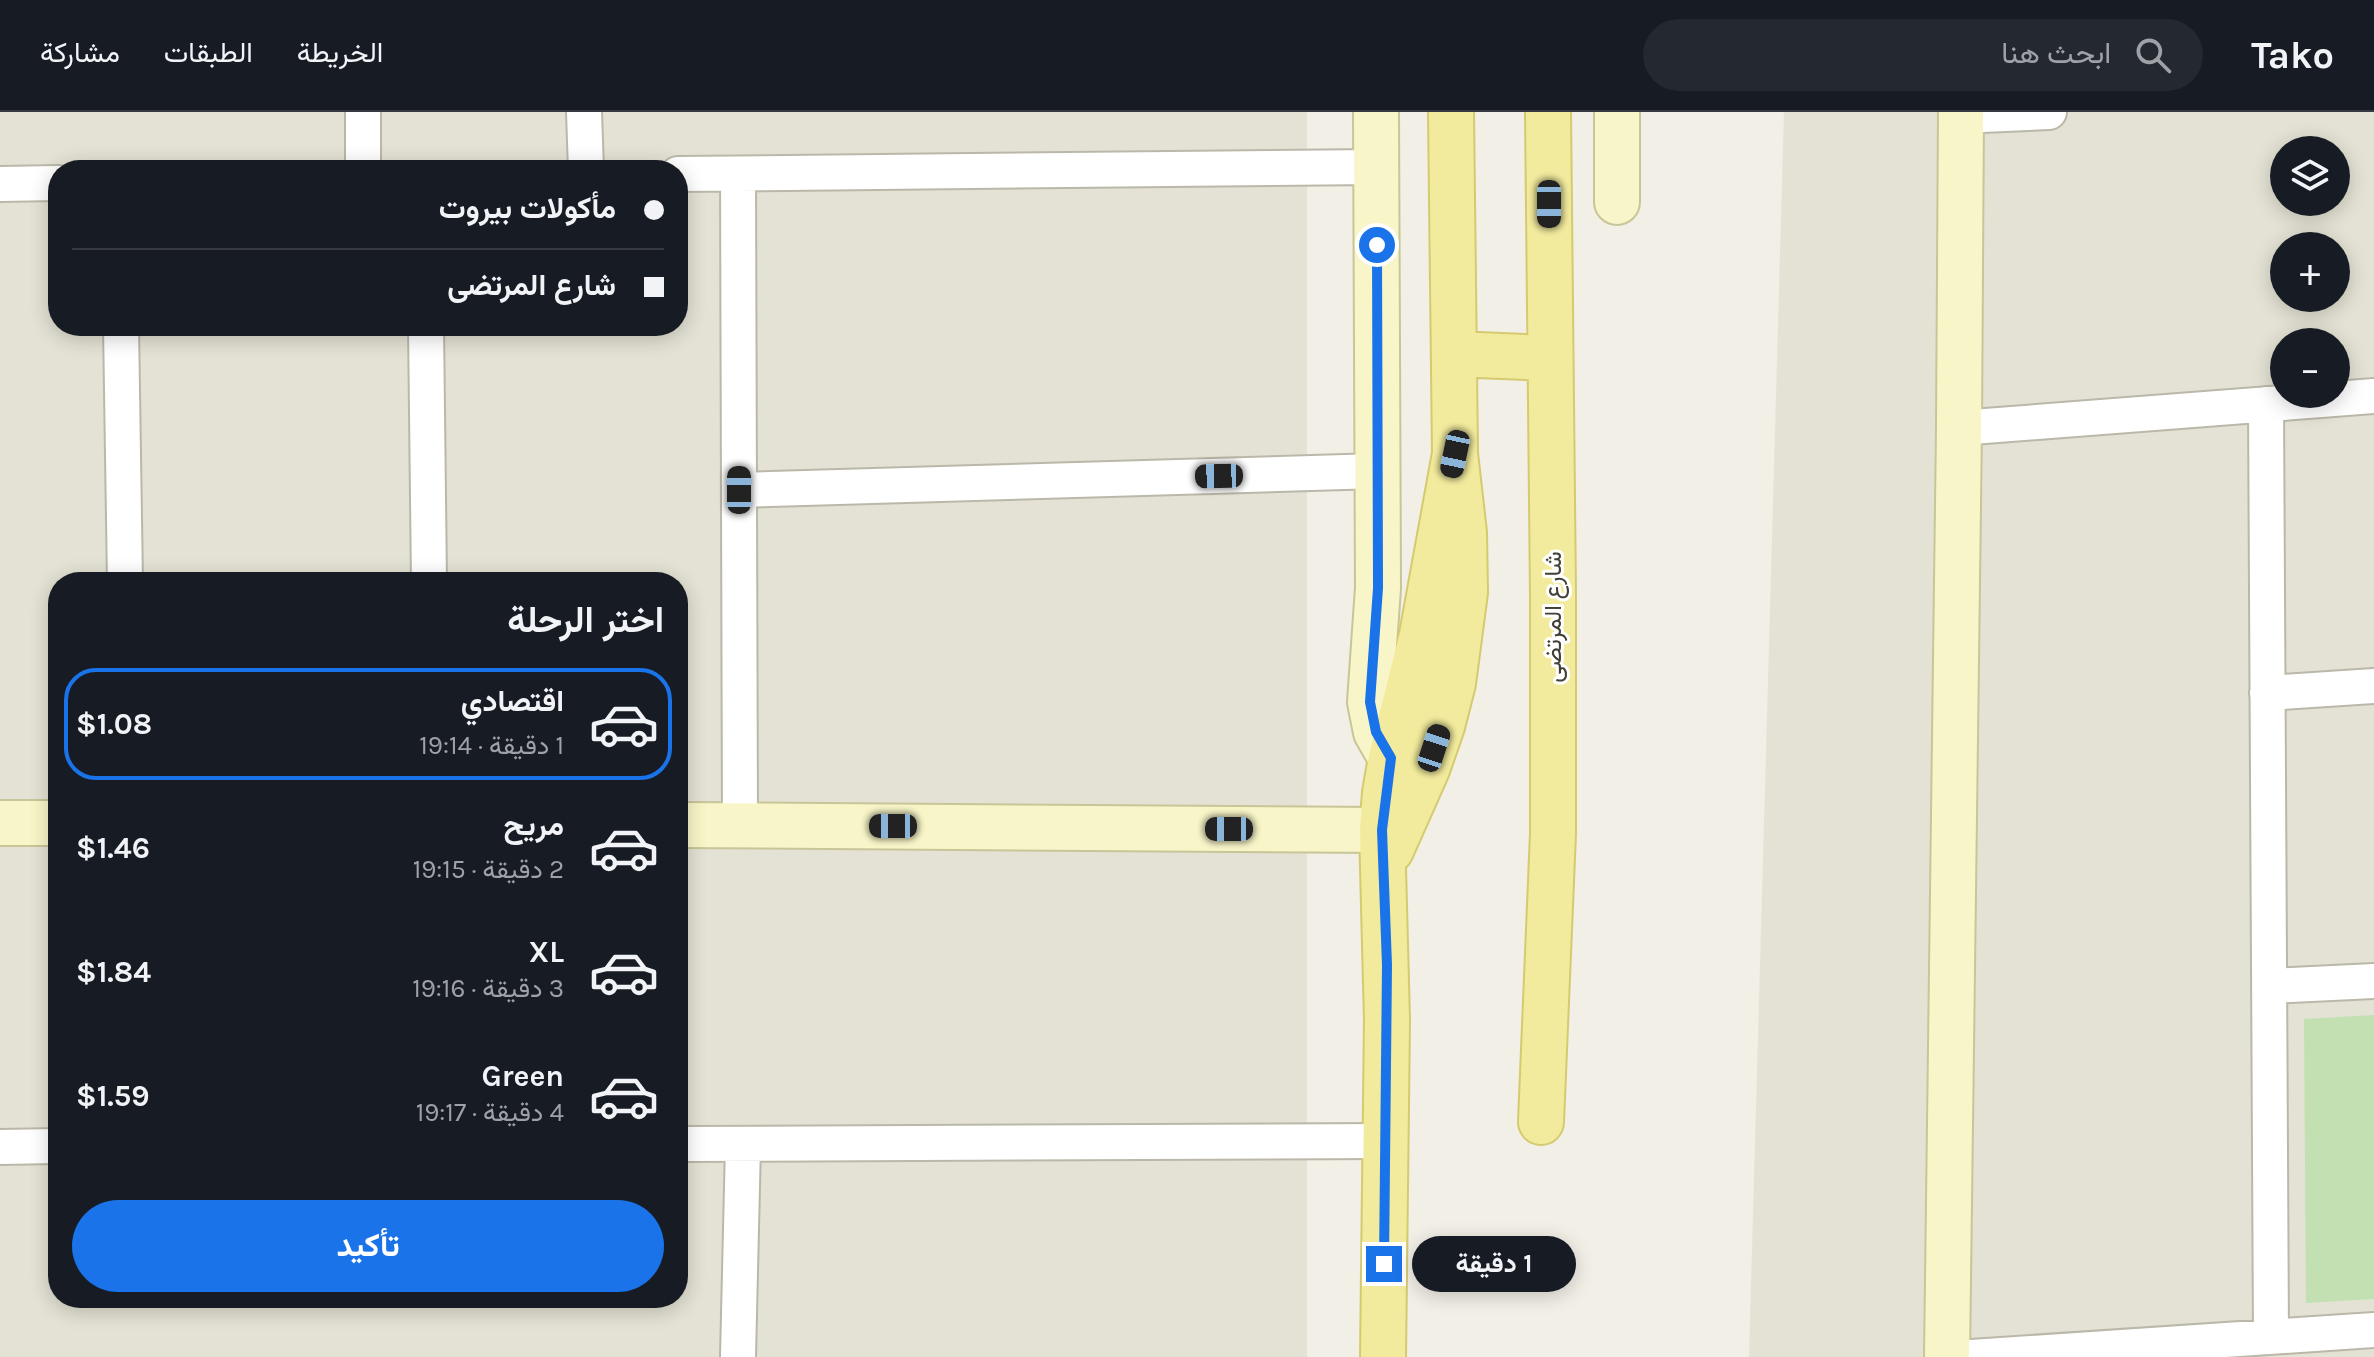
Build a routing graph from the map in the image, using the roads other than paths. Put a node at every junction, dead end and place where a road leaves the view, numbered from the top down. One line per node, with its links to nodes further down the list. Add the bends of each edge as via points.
1 (363, 112): 9 (street)
2 (584, 112): 10 (street)
3 (1376, 112): 11 (street)
4 (1451, 112): 19 (main road)
5 (1548, 112): 20 (main road, شارع المرتضى)
6 (1617, 112): 16 (street)
7 (2049, 112): 8 (street)
8 (1960, 114): 23 (street)
9 (363, 160)
10 (586, 160)
11 (1376, 167): 13 (street); 24 (street)
12 (688, 174): 13 (street)
13 (738, 174): 25 (street)
14 (48, 183): 15 (street)
15 (0, 184)
16 (1617, 202)
17 (121, 336): 27 (street)
18 (426, 336): 28 (street)
19 (1454, 354): 20 (main road); 26 (main road, via 1455,454 1463,520)
20 (1549, 358): 39 (main road, شارع المرتضى, via 1553,833)
21 (2374, 396): 22 (street)
22 (2266, 404): 23 (street); 30 (street)
23 (1959, 428): 49 (street)
24 (1378, 471): 25 (street); 31 (street, via 1378,588 1370,702 1376,732)
25 (739, 490): 35 (street)
26 (1450, 568): 31 (main road, via 1422,635); 36 (main road, via 1461,638 1453,683 1427,769)
27 (125, 572)
28 (429, 572)
29 (2374, 686): 30 (street)
30 (2267, 693): 38 (street)
31 (1391, 758): 36 (main road)
32 (0, 823): 33 (street)
33 (48, 823)
34 (688, 825): 35 (street)
35 (740, 825): 36 (street)
36 (1382, 848): 40 (main road)
37 (2374, 981): 38 (street)
38 (2269, 986): 46 (street)
39 (1541, 1122)
40 (1386, 1141): 42 (street); 48 (main road)
41 (688, 1144): 42 (street)
42 (743, 1144): 47 (street)
43 (48, 1146): 44 (street)
44 (0, 1147)
45 (2374, 1330): 46 (street)
46 (2271, 1337): 50 (street)
47 (738, 1357)
48 (1383, 1357)
49 (1947, 1357)
50 (1971, 1357)

